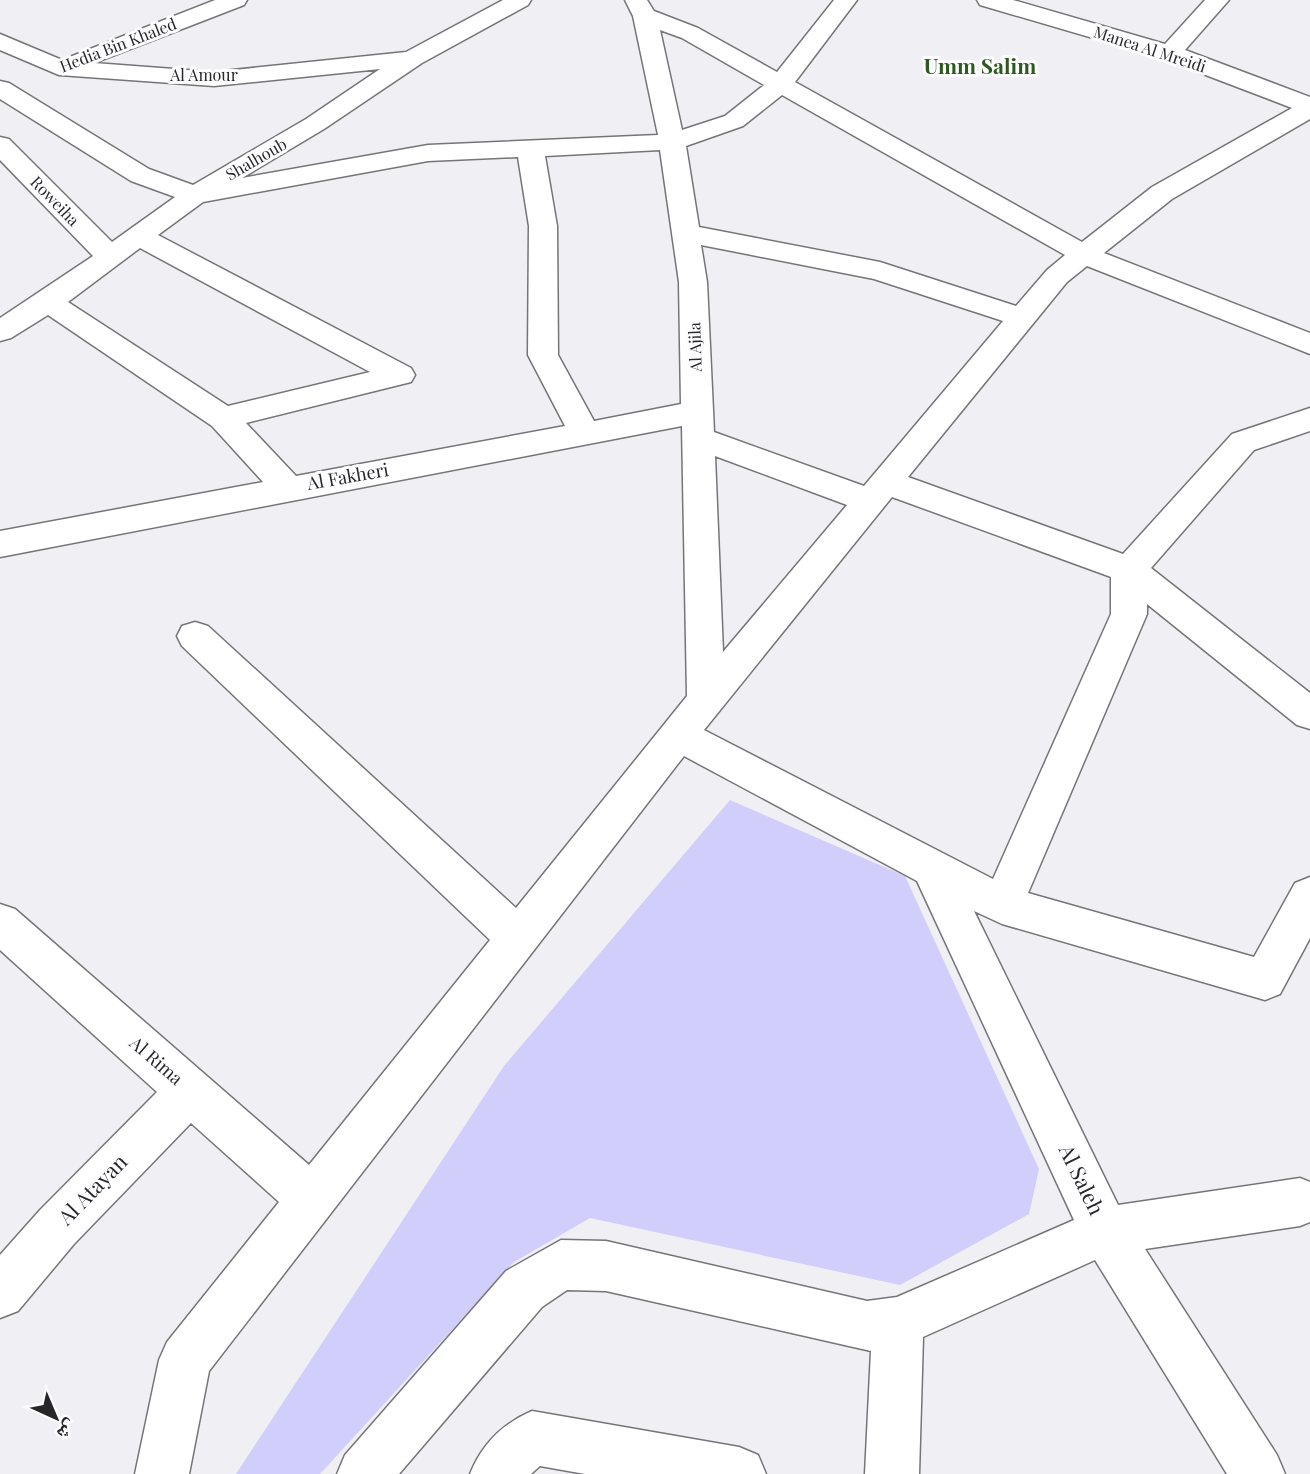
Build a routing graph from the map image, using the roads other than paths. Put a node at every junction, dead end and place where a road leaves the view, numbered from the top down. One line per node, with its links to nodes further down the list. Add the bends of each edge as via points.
1 (236, 0): 12 (street, Hedia Bin Khaled, via 176,13)
2 (846, 0): 13 (street)
3 (988, 0): 8 (street, Manea Al Mreidi)
4 (1087, 0): 8 (street)
5 (1218, 0): 10 (street)
6 (508, 2): 11 (street, Shalhoub)
7 (640, 8): 13 (street); 16 (street, Al Ajila)
8 (1076, 26): 10 (street, Manea Al Mreidi)
9 (0, 41): 12 (street, Al Amour)
10 (1170, 53): 15 (street, Manea Al Mreidi)
11 (412, 58): 12 (street, Al Amour, via 214,79); 21 (street, Shalhoub, via 315,124)
12 (60, 68): 14 (street, Hedia Bin Khaled)
13 (780, 84): 16 (street, via 734,121); 24 (street)
14 (0, 88): 21 (street, via 140,176)
15 (1310, 107): 24 (street, via 1162,193)
16 (672, 142): 18 (street); 22 (street, Al Ajila)
17 (0, 145): 19 (street, Roweiha)
18 (530, 147): 21 (street, via 428,153); 33 (street, via 543,226 542,355)
19 (33, 178): 20 (street); 25 (street, Roweiha)
20 (0, 188)
21 (195, 195): 23 (street, Shalhoub)
22 (684, 233): 27 (street, via 880,271); 32 (street, Al Ajila, via 693,282)
23 (138, 236): 25 (street, Shalhoub); 30 (street, via 400,375)
24 (1085, 255): 27 (street, via 1057,276); 29 (street)
25 (110, 257): 26 (street, Shalhoub)
26 (48, 302): 28 (street, Shalhoub); 30 (street)
27 (1023, 318): 35 (street)
28 (0, 331)
29 (1310, 344)
30 (223, 418): 34 (street)
31 (1310, 419): 37 (street, via 1243,442)
32 (697, 425): 33 (street, Al Fakheri); 35 (street); 39 (street, Al Ajila)
33 (584, 433): 34 (street, Al Fakheri)
34 (288, 488): 36 (street, Al Fakheri)
35 (878, 492): 37 (street); 39 (street)
36 (0, 544)
37 (1129, 570): 40 (street); 44 (street, via 1129,614)
38 (195, 636): 46 (street)
39 (706, 700): 41 (street)
40 (1310, 715)
41 (678, 735): 42 (street); 46 (street)
42 (933, 871): 44 (street); 50 (street, Al Saleh)
43 (1310, 896): 44 (street, via 1265,980)
44 (1002, 905)
45 (0, 923): 47 (street, Al Rima)
46 (518, 937): 48 (street)
47 (190, 1091): 48 (street, Al Rima); 51 (street, Al Atayan, via 57,1227)
48 (312, 1199): 53 (street, via 185,1360)
49 (1300, 1202): 50 (street)
50 (1105, 1231): 52 (street); 58 (street, Al Saleh)
51 (0, 1293)
52 (898, 1322): 54 (street, via 867,1326 606,1266 561,1265 524,1289); 57 (street)
53 (162, 1474)
54 (364, 1474)
55 (497, 1474): 56 (street, via 532,1438)
56 (739, 1474)
57 (892, 1474)
58 (1258, 1474)

